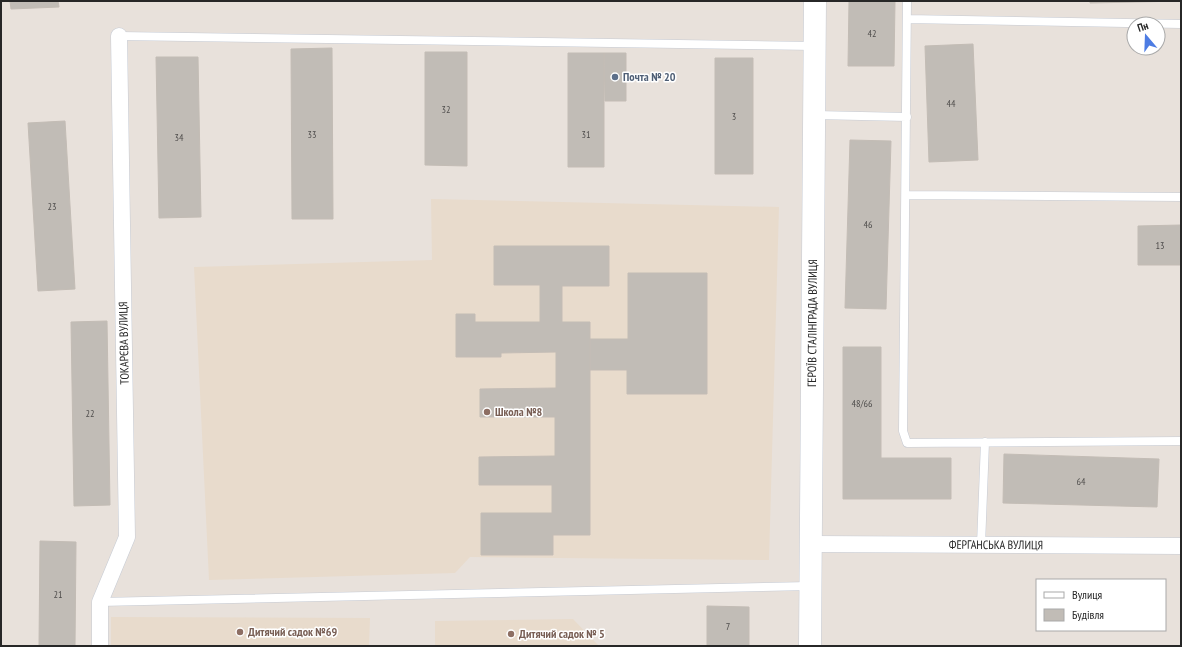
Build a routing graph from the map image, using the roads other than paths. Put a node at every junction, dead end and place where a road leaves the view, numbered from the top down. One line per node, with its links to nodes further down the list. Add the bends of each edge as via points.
1 (815, 1): 6 (main road, ГЕРОЇВ СТАЛІНГРАДА ВУЛИЦЯ)
2 (907, 1): 3 (lane)
3 (907, 19): 4 (lane); 8 (lane)
4 (1181, 24)
5 (120, 36): 6 (lane); 17 (street, ТОКАРЄВА ВУЛИЦЯ, via 128,537)
6 (815, 46): 7 (main road, ГЕРОЇВ СТАЛІНГРАДА ВУЛИЦЯ)
7 (814, 115): 8 (lane); 13 (main road, ГЕРОЇВ СТАЛІНГРАДА ВУЛИЦЯ)
8 (907, 117): 9 (lane)
9 (906, 195): 10 (lane); 12 (lane, via 903,431 907,442)
10 (1181, 197)
11 (1181, 441): 12 (lane)
12 (985, 442): 14 (lane)
13 (812, 544): 14 (street, ФЕРГАНСЬКА ВУЛИЦЯ); 16 (main road, ГЕРОЇВ СТАЛІНГРАДА ВУЛИЦЯ)
14 (981, 545): 15 (street, ФЕРГАНСЬКА ВУЛИЦЯ)
15 (1181, 546)
16 (811, 586): 17 (lane); 19 (main road, ГЕРОЇВ СТАЛІНГРАДА ВУЛИЦЯ)
17 (100, 602): 18 (street, ТОКАРЄВА ВУЛИЦЯ)
18 (100, 646)
19 (810, 646)

